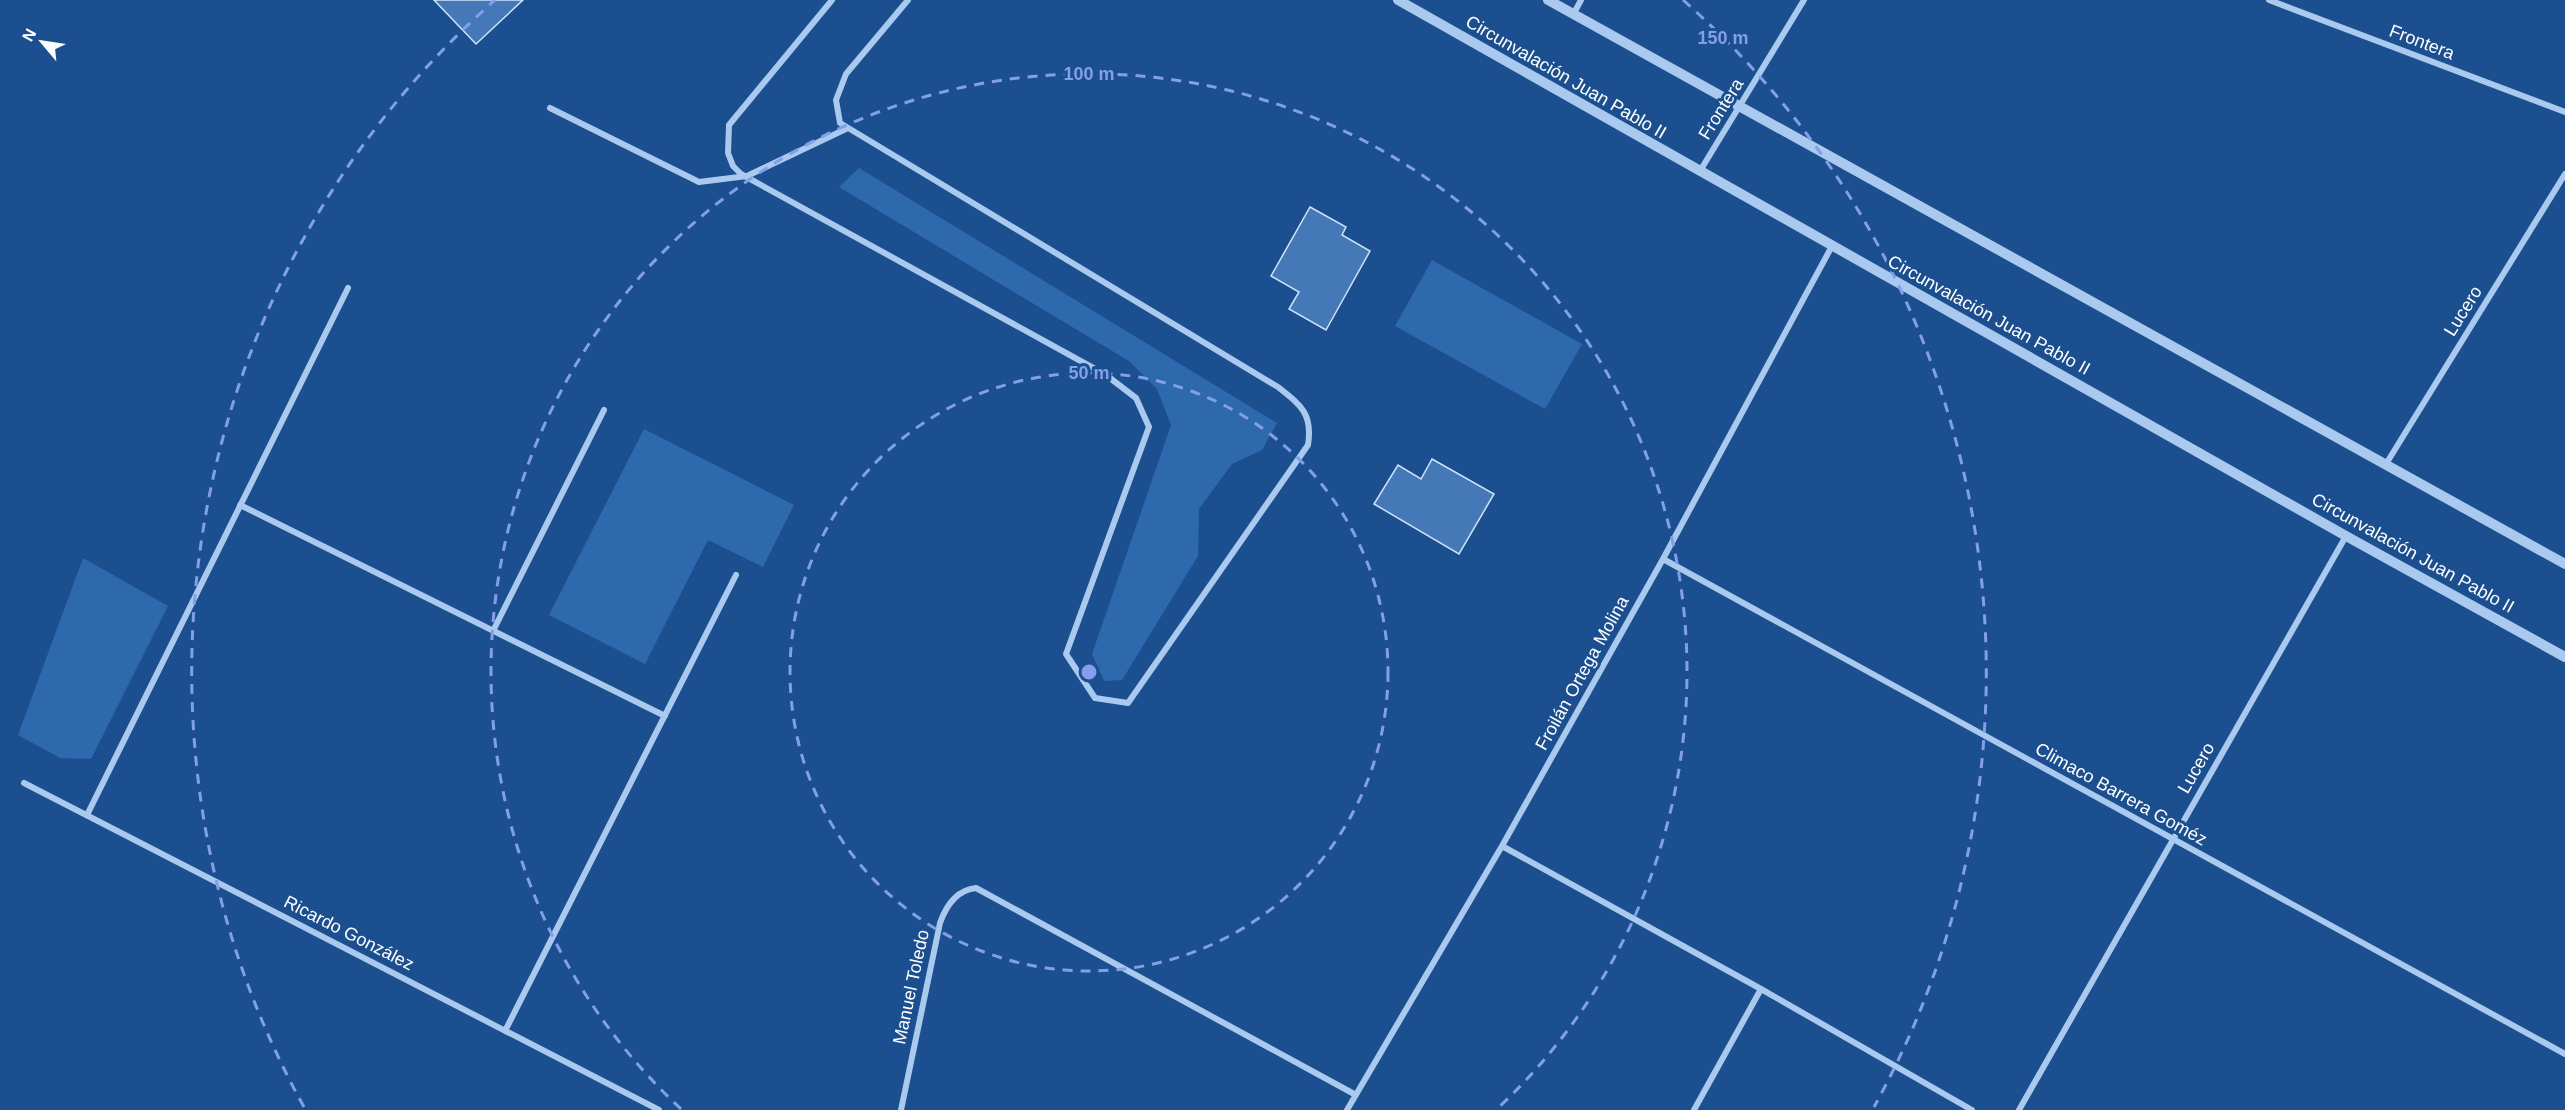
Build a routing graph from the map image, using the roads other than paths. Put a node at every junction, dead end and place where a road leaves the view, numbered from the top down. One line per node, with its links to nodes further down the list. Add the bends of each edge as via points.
1 (832, 0): 15 (street, via 729,125 728,153 733,166)
2 (908, 0): 12 (street, via 846,74 836,100 840,123)
3 (1398, 0): 13 (street, Circunvalación Juan Pablo II)
4 (1548, 0): 8 (street)
5 (1581, 0): 8 (street)
6 (1804, 0): 9 (street, Frontera)
7 (2269, 0): 11 (street, Frontera)
8 (1573, 15): 9 (street)
9 (1741, 107): 13 (street, Frontera); 19 (street)
10 (550, 108): 15 (street, via 699,182)
11 (2565, 112)
12 (849, 128): 15 (street); 15 (street, via 1278,387 1299,403 1305,413 1310,424 1308,446 1128,703 1095,698 1066,654 1149,428 1136,398 1106,375)
13 (1700, 172): 16 (street, Circunvalación Juan Pablo II)
14 (2565, 174): 19 (street, Lucero)
15 (747, 176)
16 (1832, 246): 21 (street, Circunvalación Juan Pablo II); 22 (street, Froilán Ortega Molina)
17 (348, 288): 20 (street)
18 (604, 410): 25 (street)
19 (2386, 464): 23 (street)
20 (240, 506): 25 (street); 29 (street)
21 (2346, 536): 26 (street, Circunvalación Juan Pablo II); 30 (street, Lucero)
22 (1664, 559): 30 (street, Climaco Barrera Goméz); 31 (street, Froilán Ortega Molina)
23 (2565, 564)
24 (736, 575): 27 (street)
25 (493, 631): 27 (street)
26 (2565, 657)
27 (665, 716): 33 (street)
28 (24, 783): 29 (street, Ricardo González)
29 (87, 815): 33 (street, Ricardo González)
30 (2172, 840): 34 (street, Climaco Barrera Goméz); 41 (street, Lucero)
31 (1502, 846): 32 (street); 35 (street, Froilán Ortega Molina)
32 (1761, 989): 39 (street); 40 (street)
33 (506, 1031): 36 (street, Ricardo González)
34 (2565, 1054)
35 (1356, 1095): 37 (street, Manuel Toledo, via 976,888 961,892 940,923); 38 (street, Froilán Ortega Molina)
36 (659, 1110)
37 (901, 1110)
38 (1347, 1110)
39 (1694, 1110)
40 (1972, 1110)
41 (2019, 1110)

